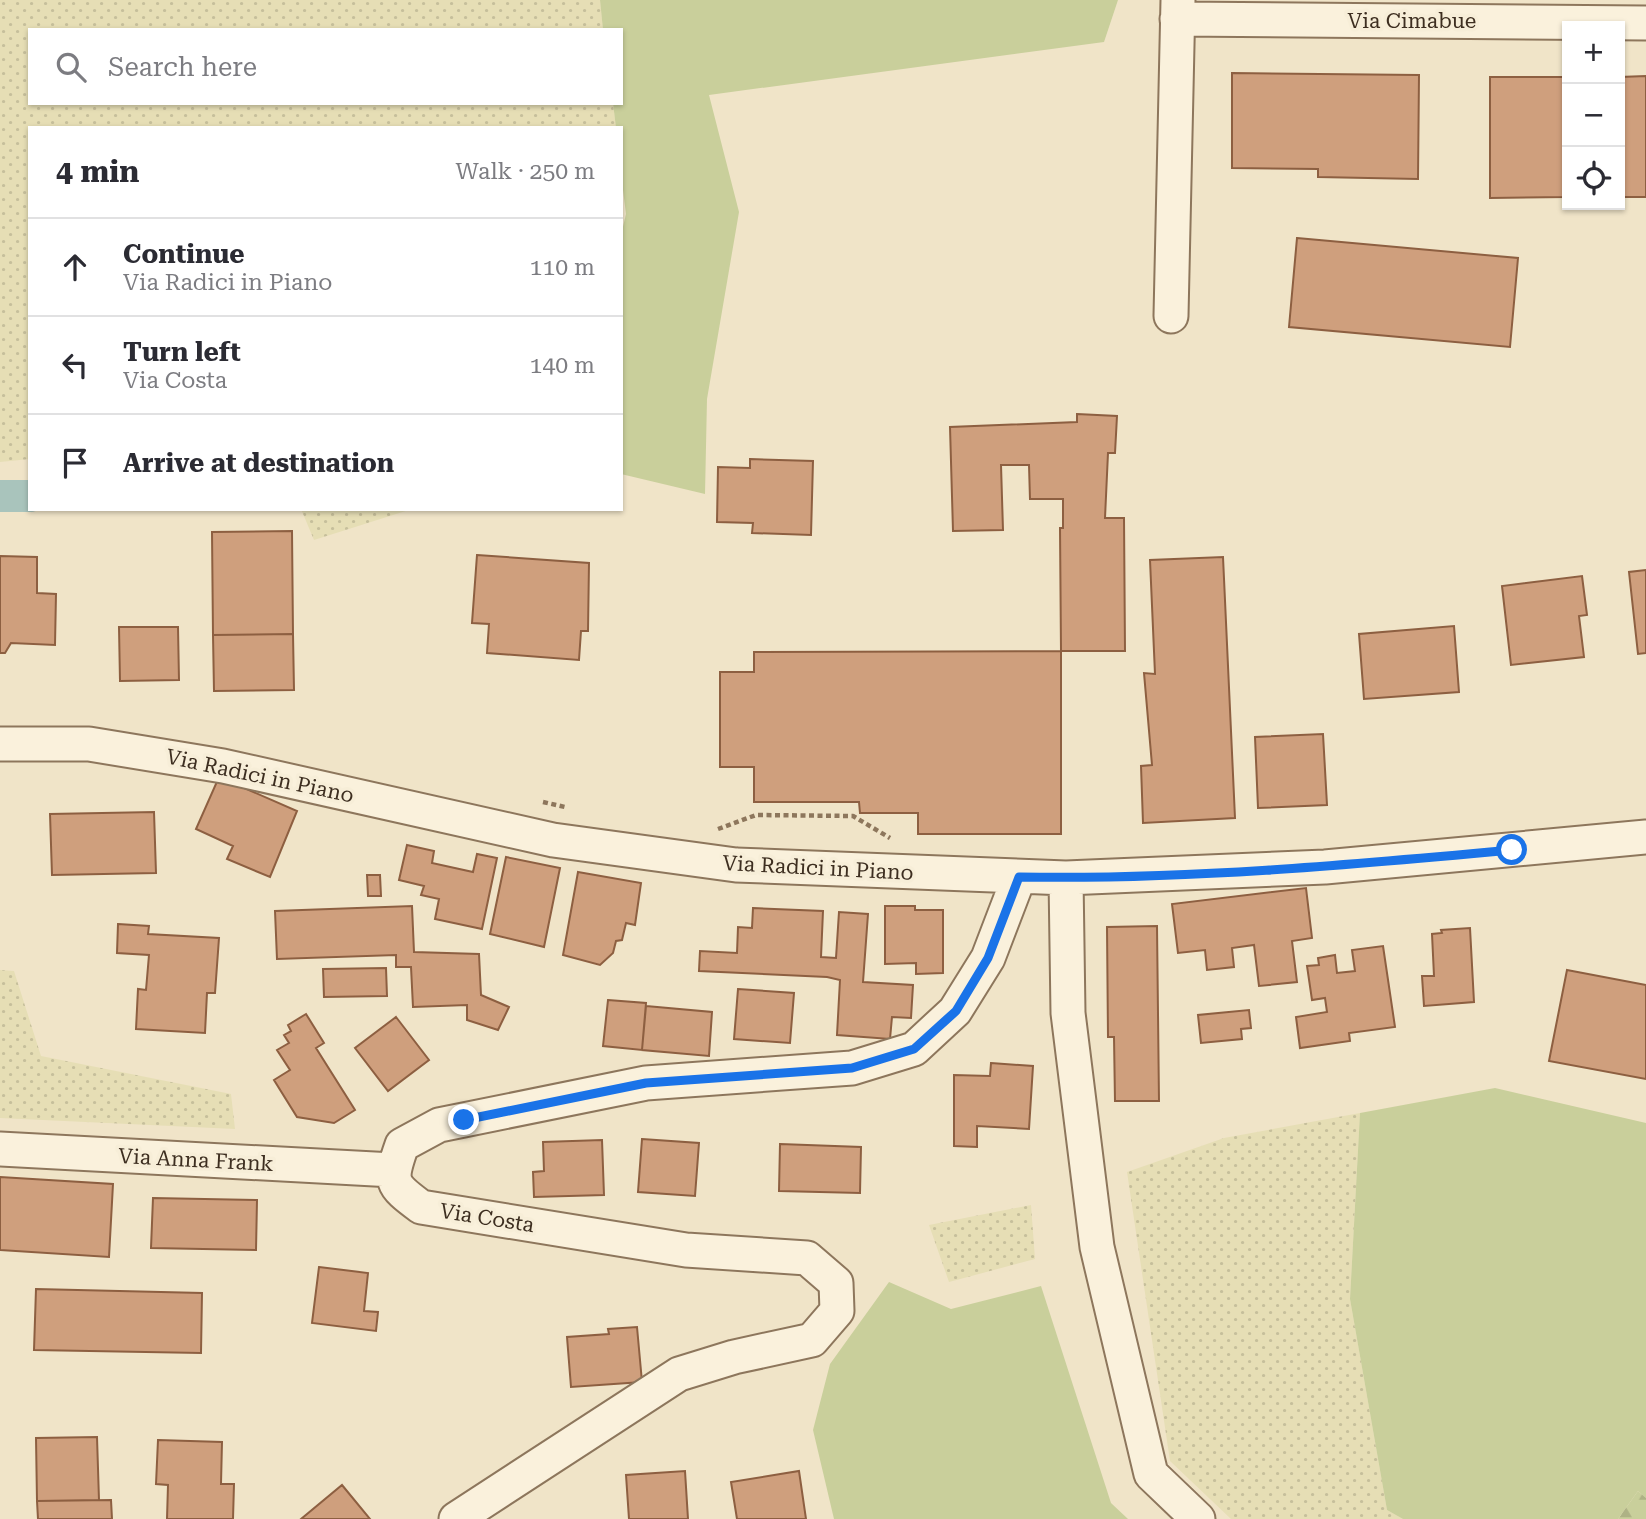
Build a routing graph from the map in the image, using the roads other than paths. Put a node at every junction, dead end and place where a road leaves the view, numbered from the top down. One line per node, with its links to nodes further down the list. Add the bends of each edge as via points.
1 (1178, 10): 2 (street, Via Cimabue); 3 (street)
2 (1646, 23)
3 (1171, 316)
4 (0, 744): 6 (street, Via Radici in Piano, via 89,744 197,762 553,840 736,865)
5 (1646, 837): 7 (street, Via Radici in Piano, via 1325,867)
6 (1019, 877): 7 (street, Via Radici in Piano); 9 (street, via 988,958 956,1011 914,1049 852,1068 646,1083 439,1125 401,1145)
7 (1066, 878): 11 (street, via 1068,1013 1097,1247 1151,1474)
8 (0, 1149): 9 (street, Via Anna Frank)
9 (393, 1170): 10 (street, Via Costa, via 398,1190 421,1208 686,1250 807,1258 836,1283 837,1311 812,1340 679,1374)
10 (456, 1519)
11 (1198, 1519)

